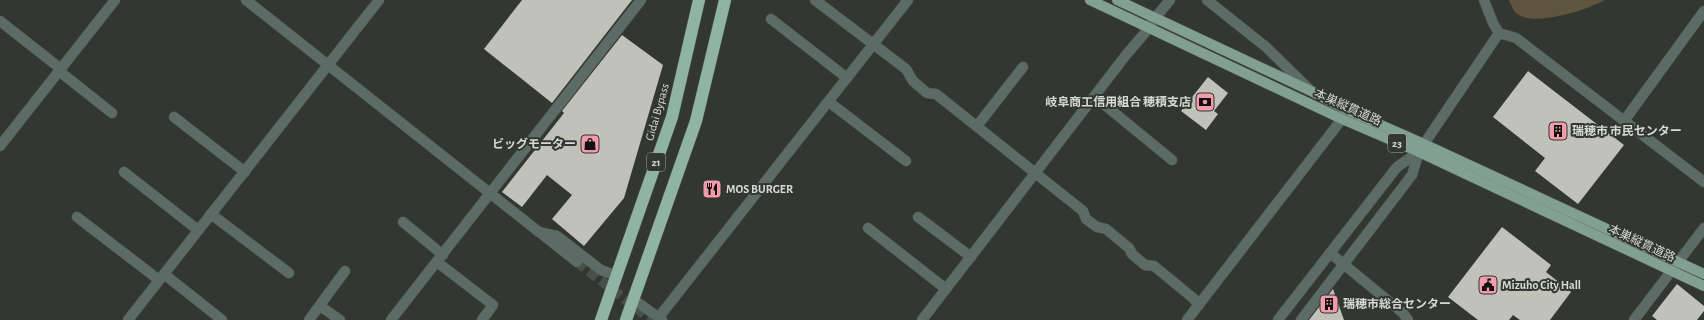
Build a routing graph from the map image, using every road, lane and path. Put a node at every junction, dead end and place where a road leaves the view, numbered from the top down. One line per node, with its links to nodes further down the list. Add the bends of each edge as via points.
1 (115, 0): 23 (street)
2 (246, 0): 21 (street)
3 (379, 0): 21 (street)
4 (641, 0): 41 (street)
5 (699, 0): 60 (highway, Gidai Bypass / 21, via 672,117)
6 (725, 0): 64 (highway, 21, via 696,121)
7 (814, 0): 20 (street)
8 (908, 0): 20 (street)
9 (1090, 0): 18 (main road, 本巣縦貫道路 / 23)
10 (1117, 0): 15 (main road, 本巣縦貫道路 / 23)
11 (1170, 0): 15 (street)
12 (1207, 0): 25 (street, via 1266,47)
13 (1484, 0): 19 (street)
14 (1704, 11): 31 (street)
15 (1155, 17): 18 (street); 25 (main road, 本巣縦貫道路 / 23)
16 (771, 19): 24 (street)
17 (0, 21): 23 (street)
18 (1149, 27): 26 (street); 30 (main road, 本巣縦貫道路 / 23)
19 (1499, 33): 31 (street, via 1516,38); 34 (street)
20 (873, 44): 24 (street); 32 (street, via 906,69 913,81 927,93 936,94)
21 (329, 65): 38 (street); 41 (street)
22 (1023, 67): 32 (street)
23 (60, 70): 28 (street); 33 (street)
24 (847, 78): 27 (street)
25 (1311, 91): 34 (main road, 本巣縦貫道路 / 23)
26 (1095, 97): 35 (street); 39 (street)
27 (829, 102): 36 (street); 67 (street)
28 (112, 113)
29 (174, 117): 38 (street)
30 (1342, 119): 34 (main road, 本巣縦貫道路 / 23); 65 (street)
31 (1624, 121): 40 (street)
32 (977, 126): 39 (street)
33 (0, 146)
34 (1422, 148): 50 (street, via 1398,167); 54 (main road, 本巣縦貫道路 / 23); 55 (street, via 1412,175); 57 (main road, 本巣縦貫道路 / 23)
35 (1172, 160)
36 (906, 161)
37 (124, 172): 48 (street)
38 (245, 172): 42 (street)
39 (1035, 173): 51 (street); 65 (street, via 1083,211 1086,219 1097,227 1106,229 1145,265 1154,266)
40 (1704, 182)
41 (491, 193): 49 (street); 52 (street)
42 (211, 214): 48 (street); 58 (street)
43 (918, 217): 51 (street)
44 (77, 218): 61 (street)
45 (403, 222): 52 (street)
46 (868, 228): 63 (street)
47 (1704, 228): 54 (street)
48 (198, 230): 61 (street)
49 (539, 232): 53 (street); 60 (street, via 558,236 601,270)
50 (1330, 253): 55 (street); 78 (street)
51 (971, 257): 63 (street)
52 (440, 258): 72 (street); 73 (street, via 493,305)
53 (578, 262)
54 (1678, 262): 57 (street); 59 (main road, 本巣縦貫道路 / 23)
55 (1344, 264): 79 (street); 80 (street)
56 (345, 271): 66 (street)
57 (1671, 271): 62 (main road, 本巣縦貫道路 / 23); 81 (street)
58 (290, 273)
59 (1704, 274)
60 (617, 276): 74 (highway, Gidai Bypass / 21)
61 (161, 277): 68 (street); 69 (street)
62 (1704, 286)
63 (946, 289): 76 (street)
64 (633, 299): 67 (street); 75 (highway, 21)
65 (1199, 305): 77 (street)
66 (320, 306): 70 (street); 71 (street)
67 (661, 319)
68 (128, 320)
69 (222, 320)
70 (309, 320)
71 (340, 320)
72 (391, 320)
73 (482, 320)
74 (601, 320)
75 (626, 320)
76 (922, 320)
77 (1187, 320)
78 (1278, 320)
79 (1301, 320)
80 (1408, 320)
81 (1634, 320)

